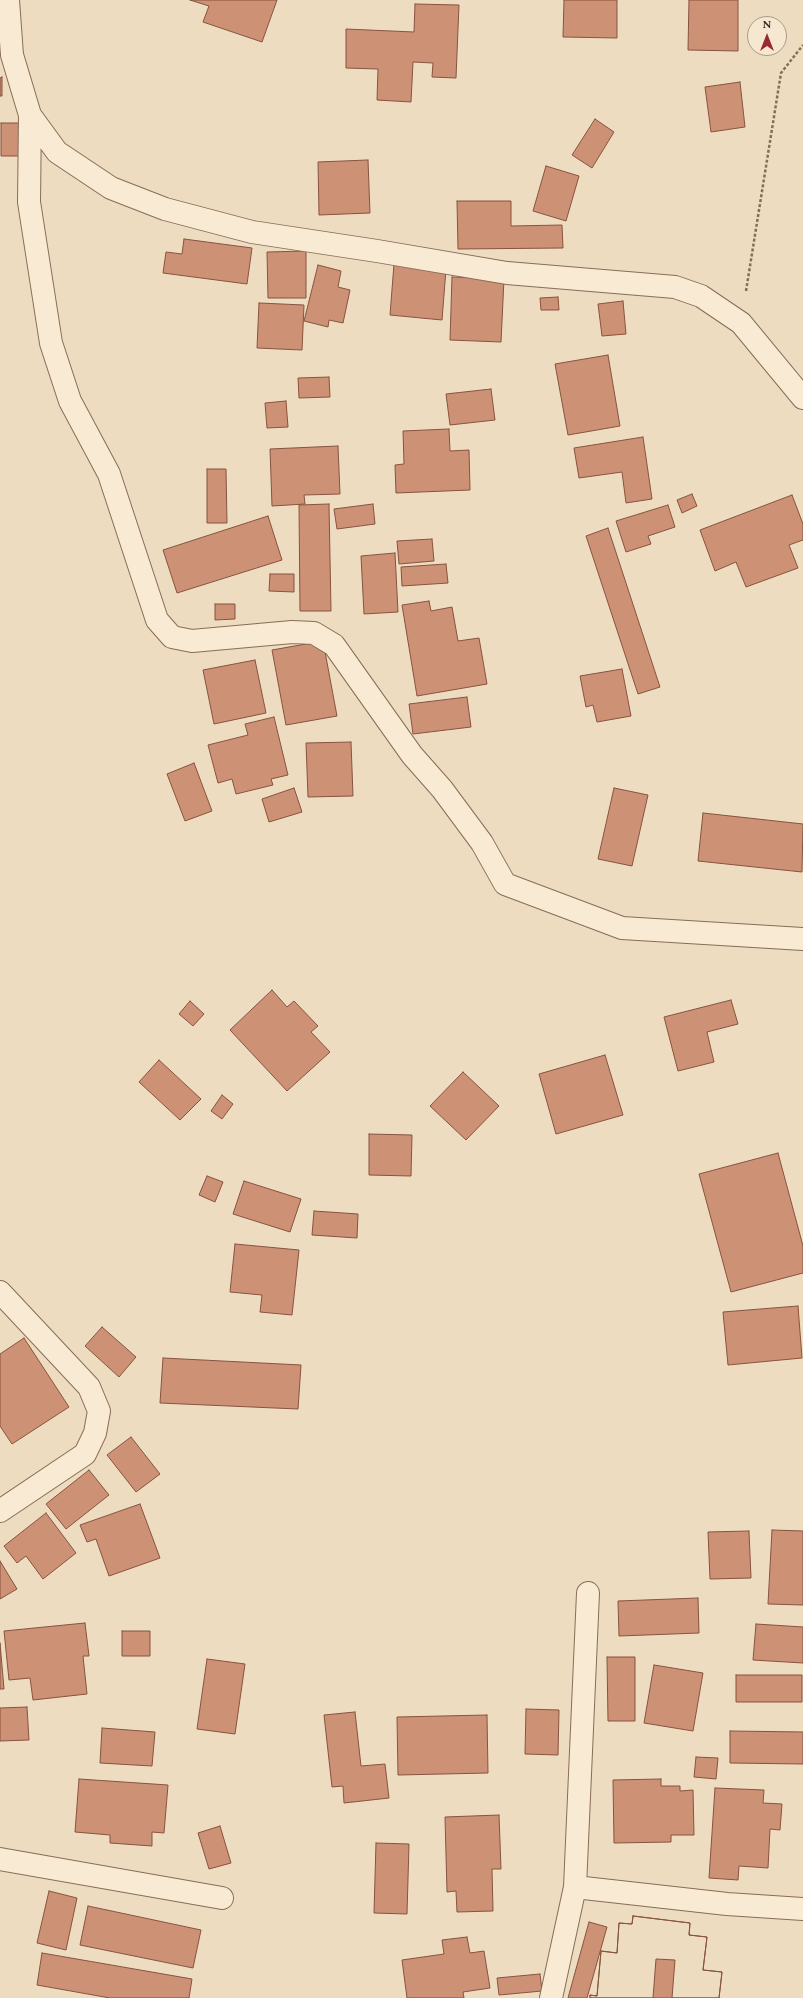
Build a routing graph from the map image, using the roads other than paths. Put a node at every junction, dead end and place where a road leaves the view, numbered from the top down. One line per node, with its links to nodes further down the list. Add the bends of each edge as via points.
1 (8, 0): 2 (street, via 12,55)
2 (30, 115): 3 (street, via 57,152 111,188 165,209 252,232 506,273 674,287 701,296 741,323); 4 (street, via 29,202 51,343 70,400 109,474 157,620 172,637 192,641 292,632 314,633 334,645 412,755 442,789 482,843 505,884 622,928)
3 (803, 398)
4 (803, 939)
5 (0, 1292): 6 (street, via 89,1387 99,1411 95,1433 85,1454)
6 (0, 1511)
7 (588, 1593): 9 (street)
8 (0, 1859): 10 (street)
9 (575, 1887): 11 (street); 12 (street)
10 (222, 1898)
11 (803, 1910)
12 (551, 1998)

